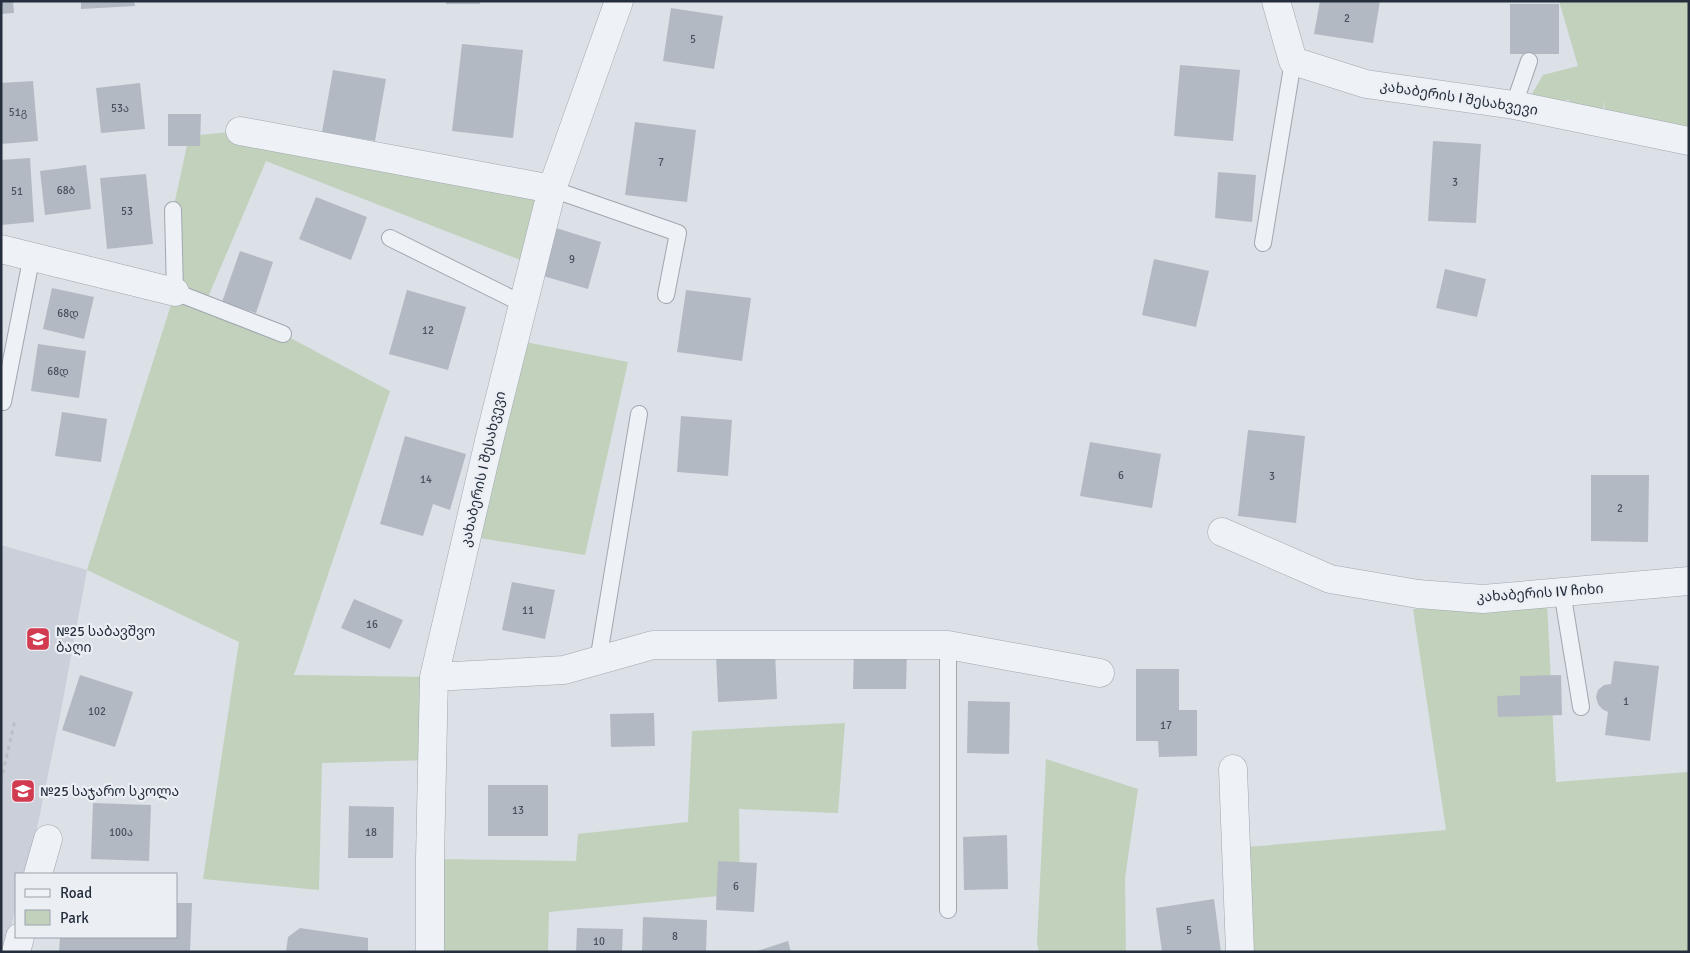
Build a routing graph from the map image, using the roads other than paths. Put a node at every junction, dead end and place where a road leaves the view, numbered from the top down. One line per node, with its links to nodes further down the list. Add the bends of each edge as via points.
1 (619, 1): 8 (street, კახაბერის I შესახვევი)
2 (1276, 1): 3 (street)
3 (1293, 61): 5 (street, კახაბერის I შესახვევი, via 1366,84); 11 (lane)
4 (1529, 61): 5 (lane)
5 (1514, 106): 7 (street, კახაბერის I შესახვევი)
6 (240, 131): 8 (street)
7 (1689, 141)
8 (552, 189): 15 (lane, via 678,233); 16 (street, კახაბერის I შესახვევი)
9 (172, 210): 14 (lane)
10 (390, 238): 16 (lane)
11 (1262, 244)
12 (1, 249): 13 (street)
13 (32, 256): 14 (street); 18 (lane)
14 (175, 292): 17 (lane)
15 (666, 295)
16 (523, 304): 26 (street, კახაბერის I შესახვევი)
17 (282, 334)
18 (3, 402)
19 (639, 414): 24 (lane)
20 (1222, 532): 22 (street, კახაბერის IV ჩიხი, via 1330,579 1418,594 1483,599)
21 (1689, 581): 22 (street, კახაბერის IV ჩიხი)
22 (1562, 592): 27 (lane)
23 (948, 645): 24 (street, via 652,645); 25 (street); 31 (lane)
24 (598, 661): 26 (street, via 564,670)
25 (1100, 673)
26 (434, 677): 34 (street, კახაბერის I შესახვევი)
27 (1581, 707)
28 (1233, 769): 35 (street)
29 (48, 839): 30 (street)
30 (38, 873)
31 (948, 910)
32 (20, 938): 33 (street)
33 (16, 952)
34 (430, 952)
35 (1240, 952)

